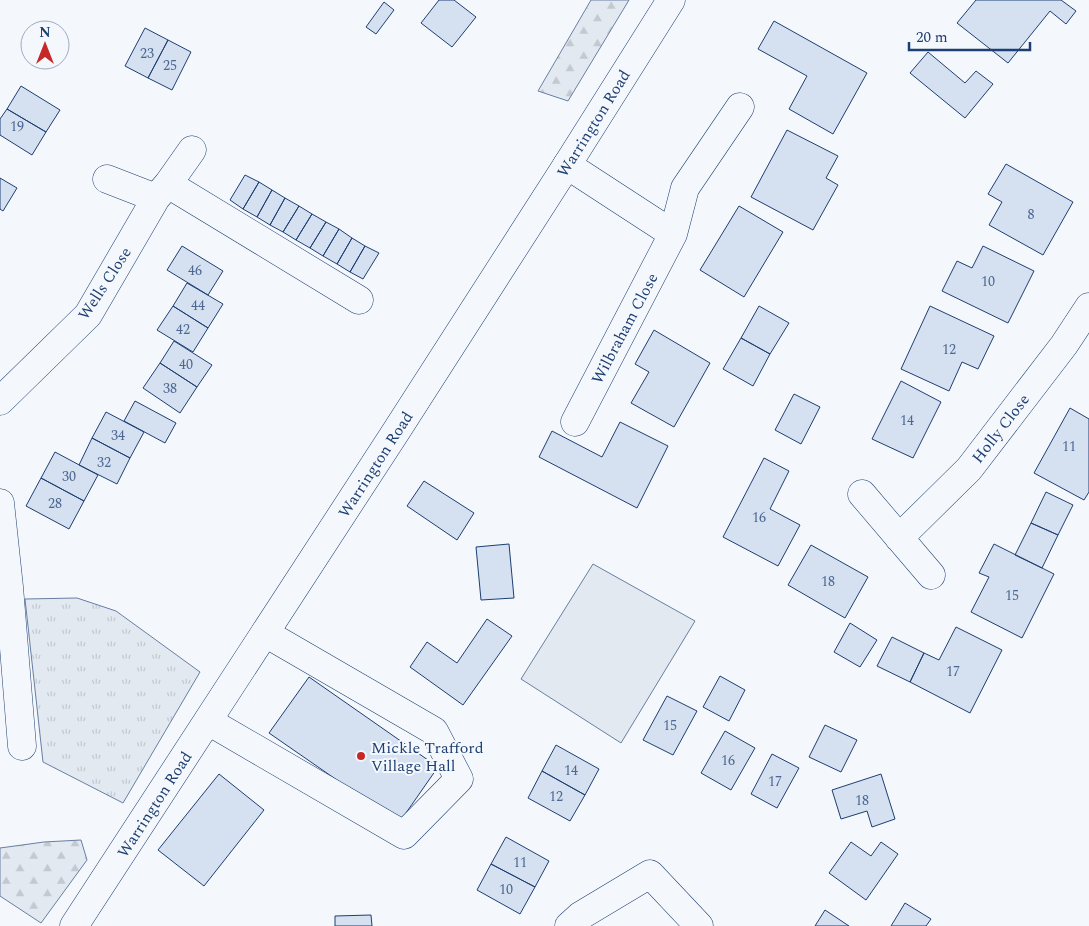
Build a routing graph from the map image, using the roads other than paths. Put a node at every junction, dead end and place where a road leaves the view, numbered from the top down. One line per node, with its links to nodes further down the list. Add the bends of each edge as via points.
1 (671, 0): 4 (street, Warrington Road)
2 (740, 106): 7 (street, Wilbraham Close, via 685,188)
3 (192, 150): 6 (street, Wells Close)
4 (567, 165): 7 (street); 16 (street, Warrington Road)
5 (107, 179): 6 (street)
6 (162, 191): 8 (street); 10 (street, Wells Close, via 88,315)
7 (673, 234): 11 (street, Wilbraham Close)
8 (359, 300)
9 (1089, 307): 14 (street, Holly Close, via 1064,345 969,469)
10 (0, 401)
11 (574, 422)
12 (862, 494): 14 (street)
13 (0, 503): 18 (street)
14 (899, 538): 15 (street)
15 (930, 575)
16 (265, 634): 17 (street, Warrington Road); 17 (street, via 434,731 459,779 404,836)
17 (208, 721): 19 (street, Warrington Road)
18 (22, 746)
19 (74, 926)
20 (569, 926): 21 (street, via 650,874)
21 (699, 926)

